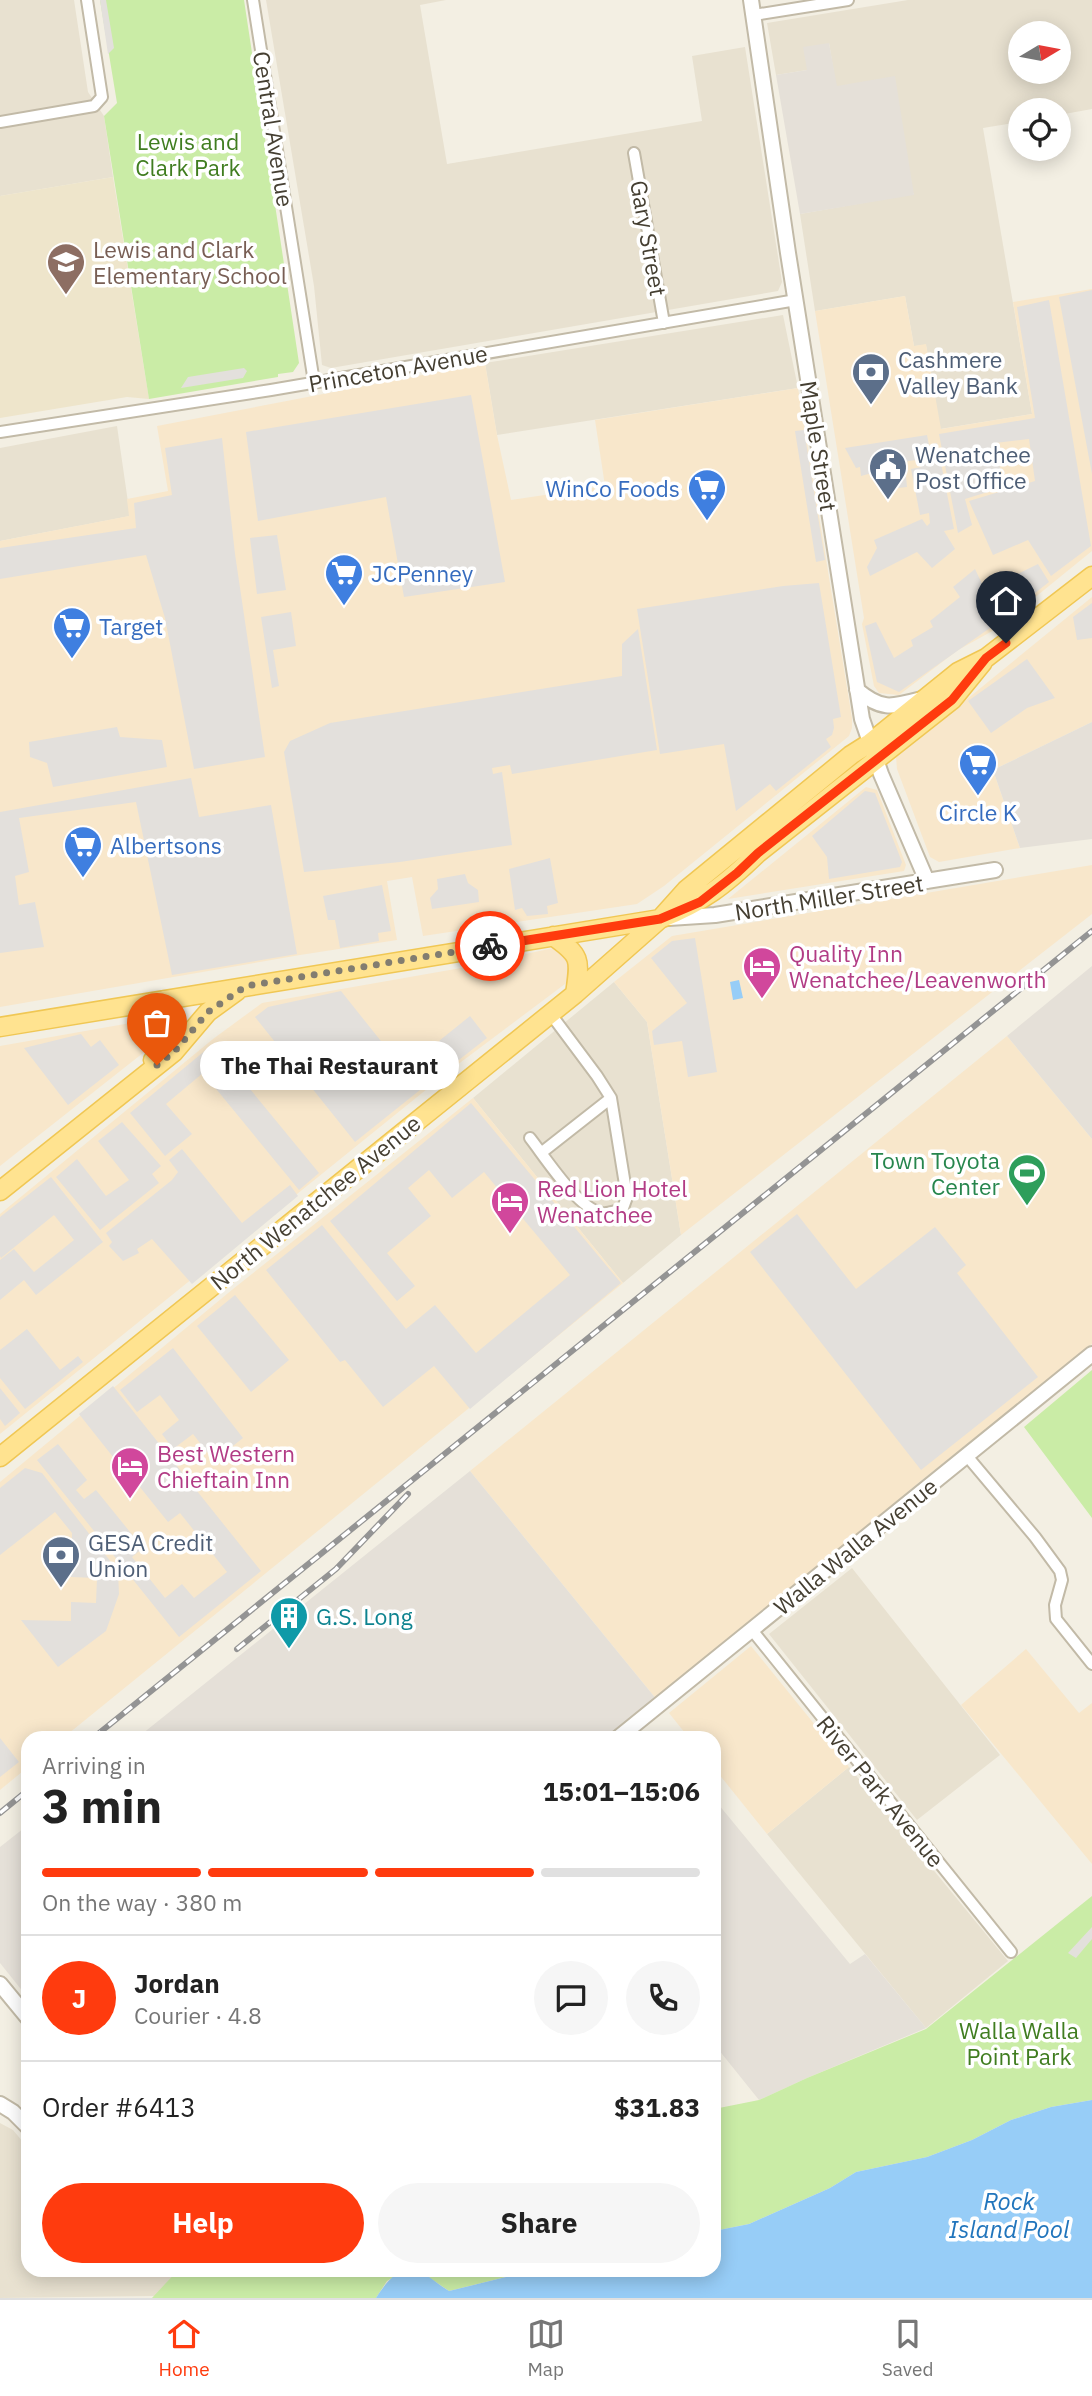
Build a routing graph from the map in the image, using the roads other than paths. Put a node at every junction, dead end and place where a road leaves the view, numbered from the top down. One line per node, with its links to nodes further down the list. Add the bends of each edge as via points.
1 (87, 0): 5 (street, via 102,97 94,106)
2 (253, 0): 9 (street, Central Avenue)
3 (848, 0): 4 (street)
4 (753, 7): 7 (street, Maple Street)
5 (0, 122)
6 (634, 153): 8 (street, Gary Street)
7 (796, 300): 8 (street, Princeton Avenue); 13 (street, Maple Street)
8 (664, 323): 9 (street, Princeton Avenue)
9 (314, 382): 10 (street, Princeton Avenue)
10 (0, 432)
11 (1092, 576): 12 (main road, North Wenatchee Avenue)
12 (986, 658): 14 (main road, North Wenatchee Avenue, via 958,672); 15 (main road, North Wenatchee Avenue, via 952,700)
13 (857, 690): 14 (street, via 884,706); 15 (street, Maple Street)
14 (923, 699): 15 (main road, North Wenatchee Avenue)
15 (873, 751): 17 (street, Maple Street); 18 (main road, North Wenatchee Avenue, via 737,873 700,902)
16 (995, 870): 17 (street, North Miller Street)
17 (927, 881): 18 (street, North Miller Street, via 715,915)
18 (660, 919): 19 (main road, North Miller Street); 21 (main road, North Wenatchee Avenue)
19 (553, 936): 20 (main road, North Miller Street); 21 (main road, via 578,960)
20 (246, 986): 22 (main road, North Miller Street); 25 (main road, via 208,1012 174,1052)
21 (575, 994): 23 (main road, North Wenatchee Avenue)
22 (163, 1000): 24 (main road, North Miller Street); 25 (main road, via 167,1044)
23 (550, 1013): 26 (street); 32 (main road, North Wenatchee Avenue)
24 (0, 1027)
25 (140, 1078): 29 (main road)
26 (611, 1098): 28 (street); 28 (street, via 627,1197 622,1208 609,1213 594,1210)
27 (530, 1138): 28 (street)
28 (541, 1153)
29 (0, 1191)
30 (1092, 1354): 31 (street, Walla Walla Avenue)
31 (967, 1456): 33 (street, Walla Walla Avenue); 34 (street, via 1060,1571 1056,1619)
32 (0, 1457)
33 (752, 1630): 35 (street, Walla Walla Avenue); 36 (street, River Park Avenue)
34 (1092, 1664)
35 (627, 1731)
36 (1011, 1952)
37 (0, 1984): 38 (street)
38 (21, 2010)
39 (0, 2104): 40 (street)
40 (21, 2120)

